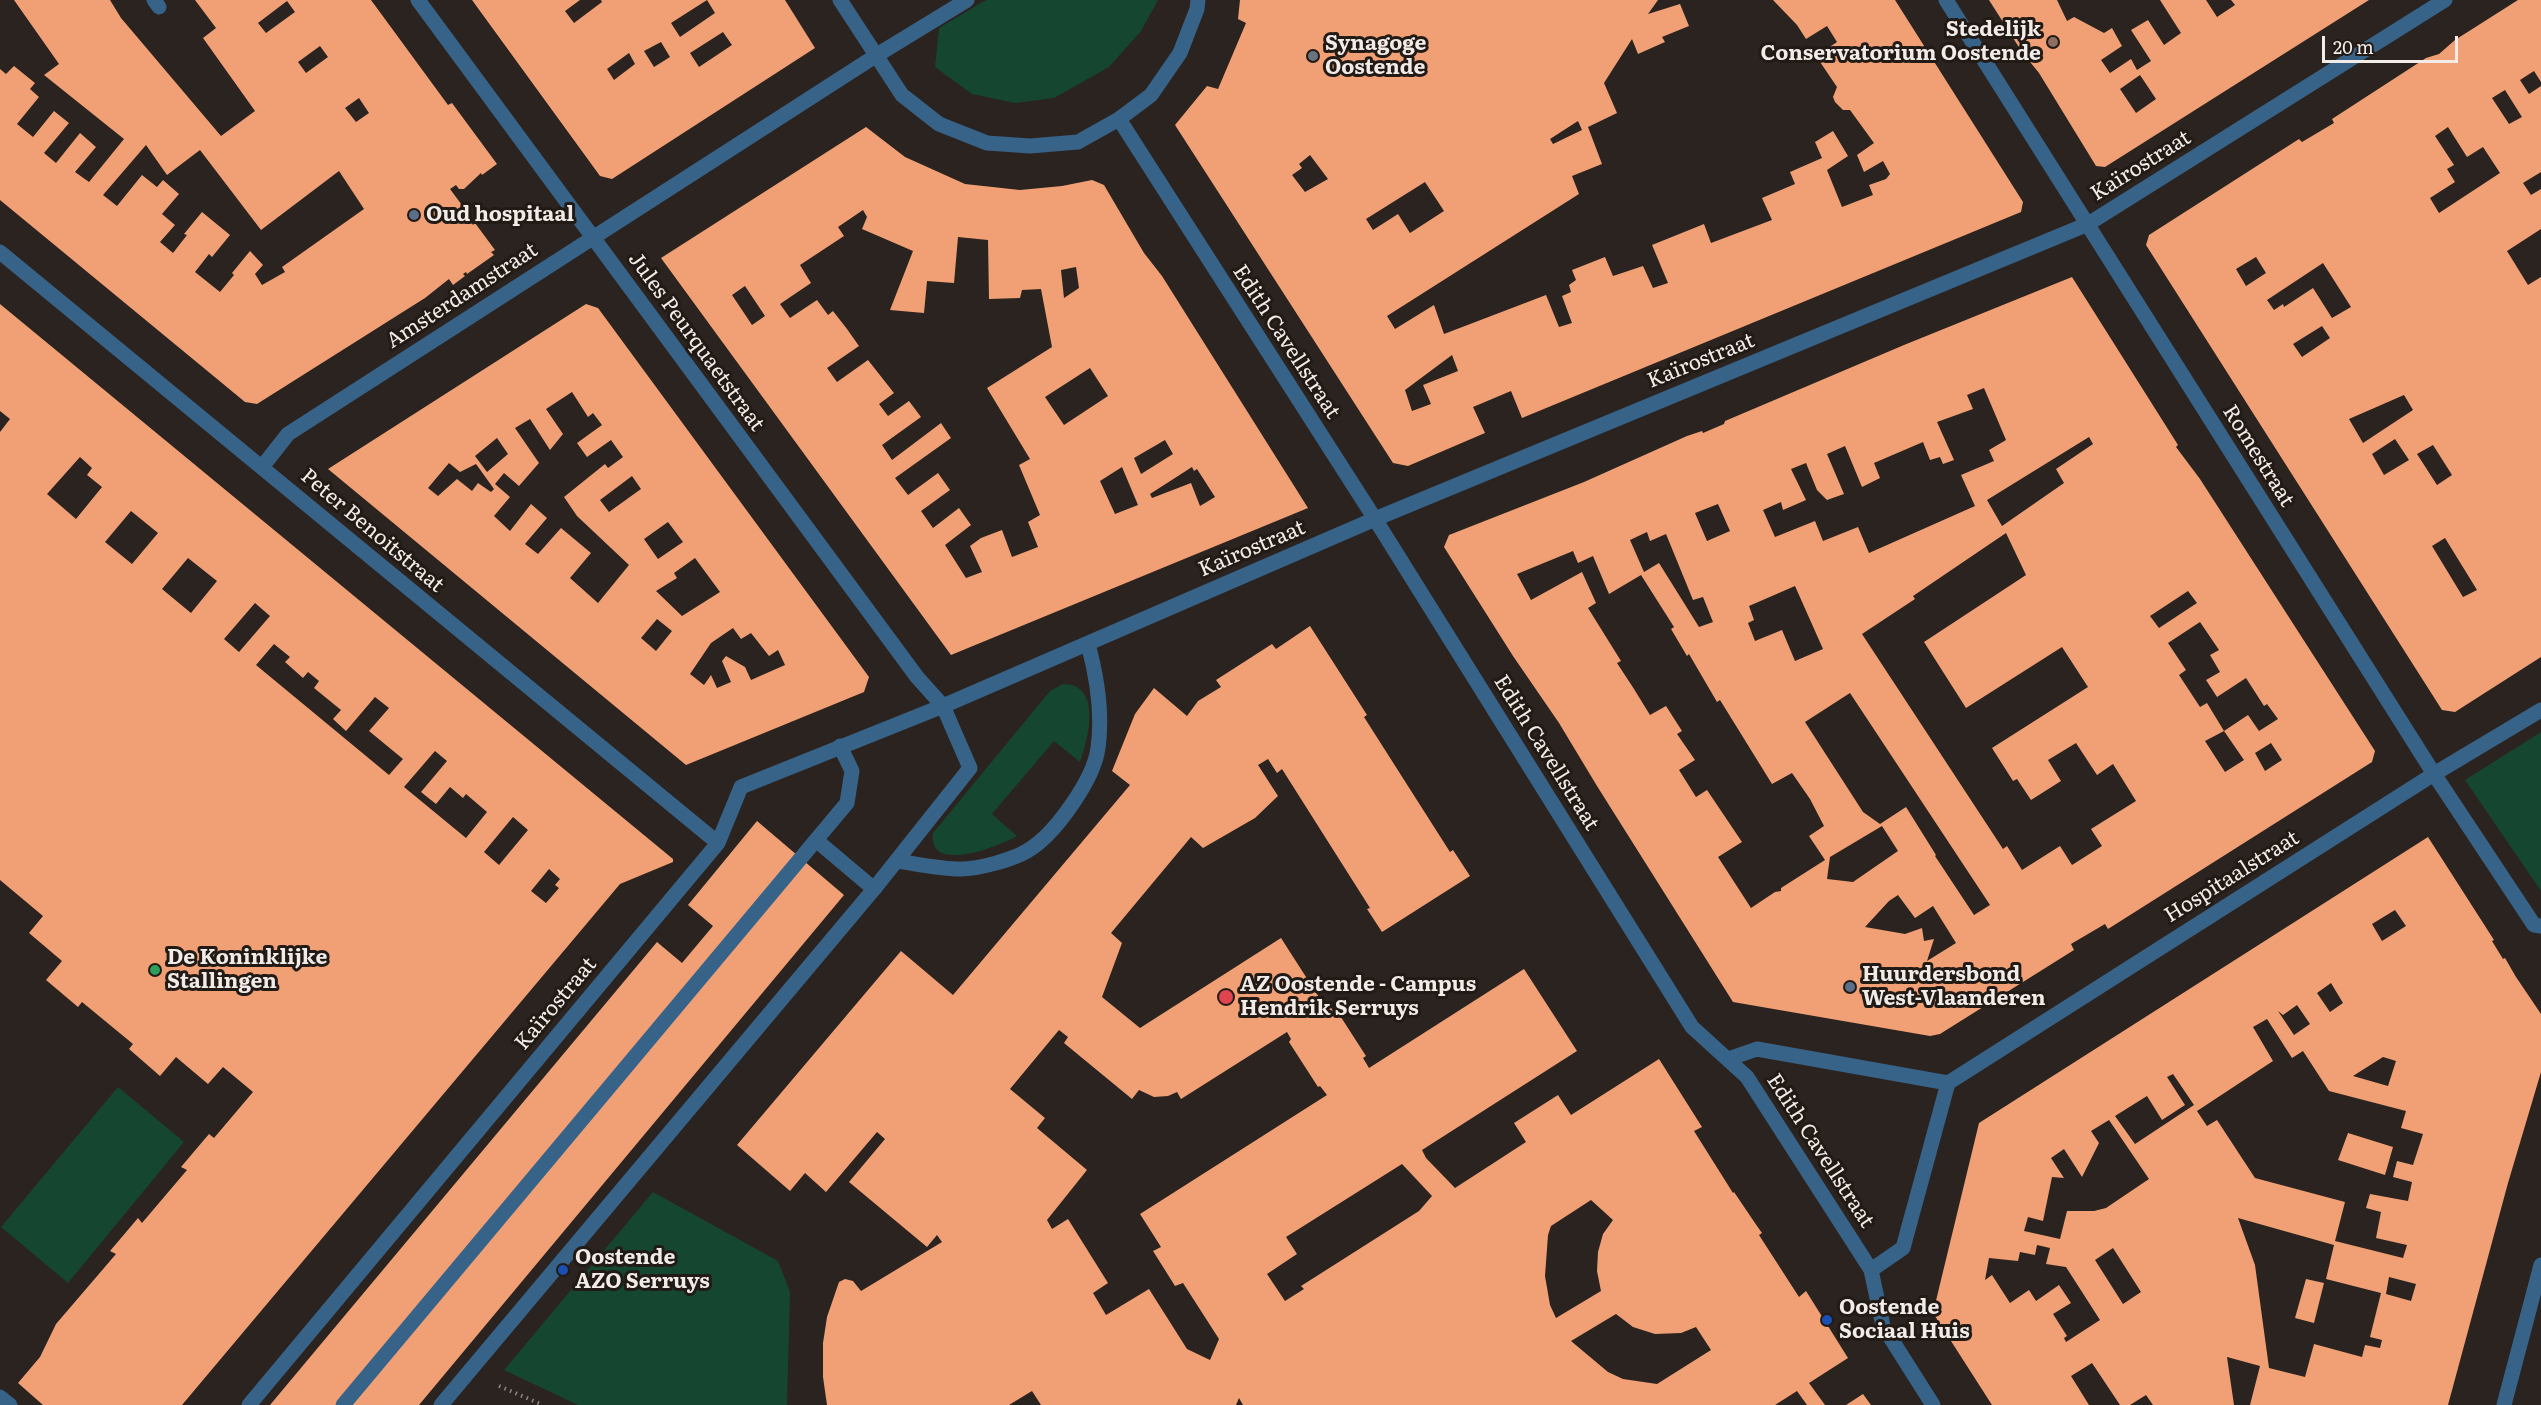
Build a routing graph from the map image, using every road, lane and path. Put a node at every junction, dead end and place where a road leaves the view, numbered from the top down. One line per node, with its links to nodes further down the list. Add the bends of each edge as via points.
1 (418, 0): 10 (street, Jules Peurquaetstraat)
2 (840, 0): 7 (street)
3 (967, 0): 7 (street, Amsterdamstraat)
4 (1198, 0): 8 (street, via 1180,53 1151,95)
5 (1946, 0): 9 (street, Romestraat)
6 (2445, 0): 9 (street, Kaïrostraat)
7 (877, 55): 8 (street, via 902,95 939,124 987,143 1030,146 1078,142); 10 (street, Amsterdamstraat)
8 (1119, 119): 13 (street, Edith Cavellstraat)
9 (2088, 224): 13 (street, Kaïrostraat); 18 (street, Romestraat)
10 (592, 237): 12 (street, Amsterdamstraat, via 288,434); 15 (street, Jules Peurquaetstraat, via 917,677)
11 (0, 252): 12 (street, Peter Benoitstraat)
12 (262, 467): 20 (street, Peter Benoitstraat)
13 (1375, 519): 14 (street, Kaïrostraat); 24 (street, Edith Cavellstraat, via 1692,1027)
14 (1088, 644): 15 (street, Kaïrostraat); 21 (street, via 1099,696 1098,750 1089,778 1052,829 1028,851 1001,861 962,869)
15 (943, 706): 17 (street, Kaïrostraat); 21 (street, via 970,768)
16 (2541, 710): 18 (street, Hospitaalstraat)
17 (840, 746): 19 (street, via 852,771 847,802); 20 (street, Kaïrostraat, via 741,787)
18 (2434, 774): 23 (street, Romestraat, via 2534,925); 25 (street, Hospitaalstraat)
19 (816, 840): 22 (street); 32 (street)
20 (718, 843): 31 (street, Kaïrostraat)
21 (897, 861): 22 (street)
22 (874, 889): 28 (street)
23 (2541, 926)
24 (1728, 1059): 25 (street, via 1757,1049); 27 (street, Edith Cavellstraat, via 1747,1077)
25 (1948, 1083): 27 (street, via 1903,1248)
26 (2541, 1265): 36 (street)
27 (1871, 1270): 35 (street, Edith Cavellstraat, via 1883,1326)
28 (468, 1372): 33 (street); 34 (path)
29 (0, 1397): 30 (street)
30 (10, 1405)
31 (249, 1405)
32 (343, 1405)
33 (441, 1405)
34 (543, 1405)
35 (1933, 1405)
36 (2504, 1405)

